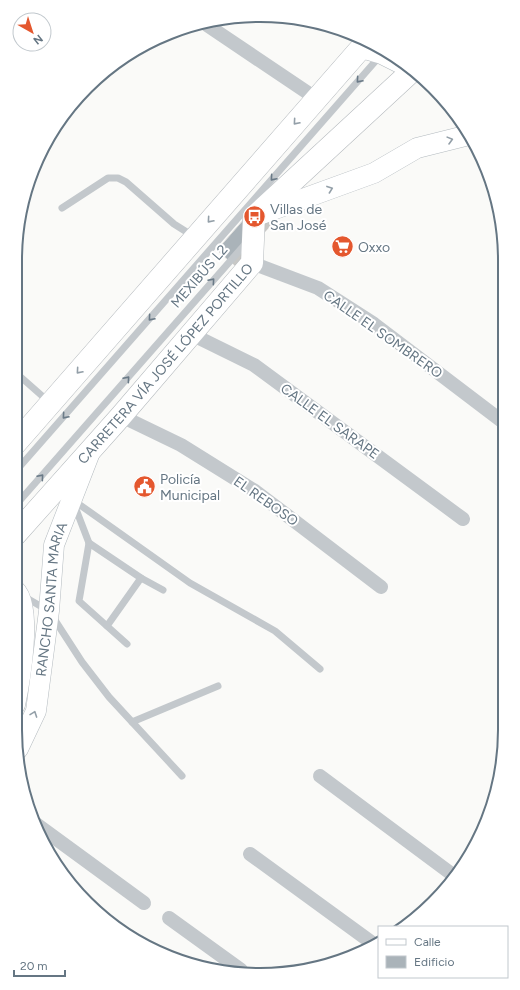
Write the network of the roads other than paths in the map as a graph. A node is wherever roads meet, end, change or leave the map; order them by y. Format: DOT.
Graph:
graph roads {
  1 [pos="211,28"];
  2 [pos="371,50"];
  3 [pos="372,50"];
  4 [pos="403,69"];
  5 [pos="382,88"];
  6 [pos="317,99"];
  7 [pos="463,136"];
  8 [pos="62,208"];
  9 [pos="261,221"];
  10 [pos="194,238"];
  11 [pos="252,263"];
  12 [pos="191,334"];
  13 [pos="22,378"];
  14 [pos="51,404"];
  15 [pos="121,416"];
  16 [pos="498,417"];
  17 [pos="22,436"];
  18 [pos="91,450"];
  19 [pos="22,464"];
  20 [pos="22,498"];
  21 [pos="71,498"];
  22 [pos="463,519"];
  23 [pos="22,527"];
  24 [pos="89,543"];
  25 [pos="141,578"];
  26 [pos="381,587"];
  27 [pos="162,590"];
  28 [pos="22,595"];
  29 [pos="22,606"];
  30 [pos="49,610"];
  31 [pos="107,626"];
  32 [pos="127,644"];
  33 [pos="22,664"];
  34 [pos="320,669"];
  35 [pos="218,686"];
  36 [pos="132,722"];
  37 [pos="23,739"];
  38 [pos="182,776"];
  39 [pos="320,776"];
  40 [pos="45,830"];
  41 [pos="250,854"];
  42 [pos="451,873"];
  43 [pos="144,903"];
  44 [pos="169,918"];
  45 [pos="369,941"];
  46 [pos="236,966"];
  1 -- 6 [label="street"];
  2 -- 6 [label="main road"];
  3 -- 19 [label="lane, MEXIBÚS L2, one-way"];
  4 -- 9 [label="main road"];
  5 -- 9 [label="lane, MEXIBÚS L2"];
  6 -- 10 [label="main road, one-way"];
  9 -- 7 [label="street, one-way"];
  8 -- 10 [label="lane"];
  9 -- 11 [label="main road, CARRETERA VÍA JOSÉ LÓPEZ PORTILLO"];
  20 -- 9 [label="lane, MEXIBÚS L2, one-way"];
  10 -- 14 [label="main road, one-way"];
  11 -- 12 [label="main road, CARRETERA VÍA JOSÉ LÓPEZ PORTILLO"];
  11 -- 16 [label="street, CALLE EL SOMBRERO"];
  12 -- 15 [label="main road, CARRETERA VÍA JOSÉ LÓPEZ PORTILLO"];
  12 -- 22 [label="street, CALLE EL SARAPE"];
  13 -- 14 [label="lane"];
  14 -- 17 [label="main road"];
  15 -- 18 [label="main road, CARRETERA VÍA JOSÉ LÓPEZ PORTILLO"];
  15 -- 26 [label="street, EL REBOSO"];
  18 -- 21 [label="street, RANCHO SANTA MARIA"];
  18 -- 23 [label="main road, CARRETERA VÍA JOSÉ LÓPEZ PORTILLO"];
  21 -- 24 [label="lane"];
  21 -- 30 [label="street, RANCHO SANTA MARIA"];
  21 -- 34 [label="lane"];
  24 -- 25 [label="lane"];
  24 -- 31 [label="lane"];
  25 -- 27 [label="lane"];
  25 -- 31 [label="lane"];
  28 -- 30 [label="lane"];
  29 -- 33 [label="street, RANCHO SANTA MARIA"];
  30 -- 36 [label="lane"];
  37 -- 30 [label="street, RANCHO SANTA MARIA, one-way"];
  31 -- 32 [label="lane"];
  35 -- 36 [label="lane"];
  36 -- 38 [label="lane"];
  39 -- 42 [label="street"];
  40 -- 43 [label="street"];
  41 -- 45 [label="street"];
  44 -- 46 [label="street"];
}
